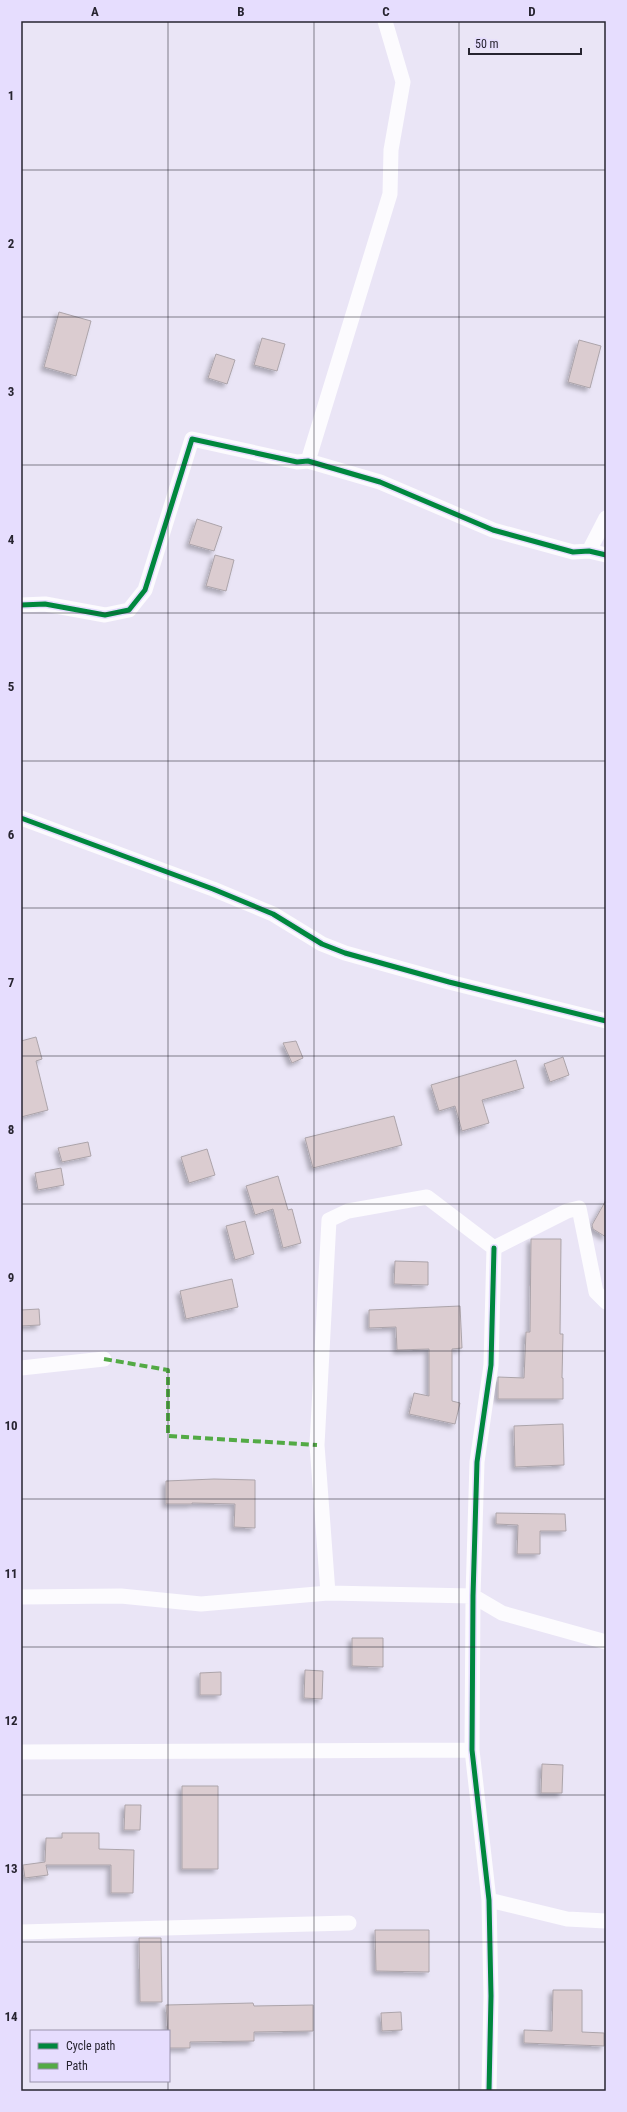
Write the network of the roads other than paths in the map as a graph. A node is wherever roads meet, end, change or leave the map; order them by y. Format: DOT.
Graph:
graph roads {
  1 [pos="385,21"];
  2 [pos="308,461"];
  3 [pos="606,518"];
  4 [pos="589,551"];
  5 [pos="606,555"];
  6 [pos="21,604"];
  7 [pos="21,818"];
  8 [pos="606,1021"];
  9 [pos="494,1248"];
  10 [pos="606,1302"];
  11 [pos="104,1359"];
  12 [pos="21,1368"];
  13 [pos="328,1593"];
  14 [pos="473,1596"];
  15 [pos="21,1597"];
  16 [pos="606,1642"];
  17 [pos="472,1750"];
  18 [pos="21,1752"];
  19 [pos="489,1900"];
  20 [pos="606,1921"];
  21 [pos="349,1923"];
  22 [pos="21,1932"];
  23 [pos="489,2091"];
  1 -- 2 [label="street"];
  2 -- 4 [label="street"];
  2 -- 6 [label="street"];
  3 -- 4 [label="street"];
  4 -- 5 [label="street"];
  7 -- 8 [label="street"];
  9 -- 10 [label="street"];
  9 -- 13 [label="street"];
  9 -- 14 [label="street"];
  11 -- 12 [label="street"];
  13 -- 14 [label="street"];
  13 -- 15 [label="street"];
  14 -- 16 [label="street"];
  14 -- 17 [label="street"];
  17 -- 18 [label="street"];
  17 -- 19 [label="street"];
  19 -- 20 [label="street"];
  19 -- 23 [label="street"];
  21 -- 22 [label="street"];
}
